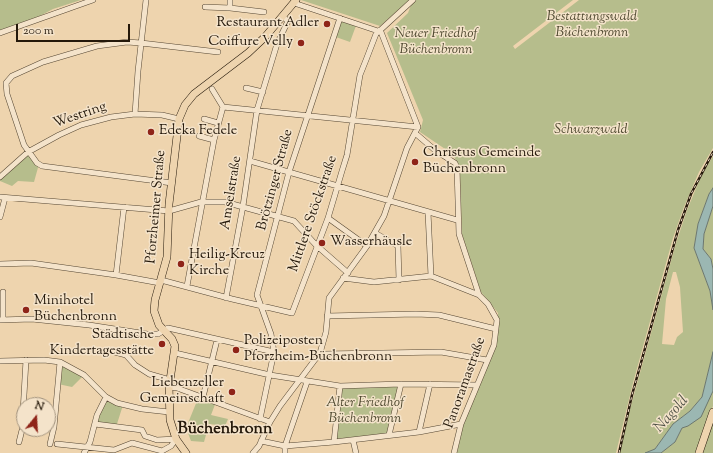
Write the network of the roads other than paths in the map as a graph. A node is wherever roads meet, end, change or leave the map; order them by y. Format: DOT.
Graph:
graph roads {
  1 [pos="94,0"];
  2 [pos="146,0"];
  3 [pos="230,0"];
  4 [pos="413,0"];
  5 [pos="295,1"];
  6 [pos="205,7"];
  7 [pos="230,8"];
  8 [pos="264,12"];
  9 [pos="283,17"];
  10 [pos="340,18"];
  11 [pos="379,30"];
  12 [pos="0,33"];
  13 [pos="141,43"];
  14 [pos="218,52"];
  15 [pos="246,88"];
  16 [pos="212,89"];
  17 [pos="263,92"];
  18 [pos="223,107"];
  19 [pos="257,110"];
  20 [pos="135,114"];
  21 [pos="307,115"];
  22 [pos="179,119"];
  23 [pos="204,119"];
  24 [pos="352,120"];
  25 [pos="218,123"];
  26 [pos="418,127"];
  27 [pos="415,133"];
  28 [pos="199,136"];
  29 [pos="214,140"];
  30 [pos="28,152"];
  31 [pos="250,161"];
  32 [pos="289,172"];
  33 [pos="0,177"];
  34 [pos="172,183"];
  35 [pos="338,186"];
  36 [pos="3,198"];
  37 [pos="389,201"];
  38 [pos="202,202"];
  39 [pos="243,206"];
  40 [pos="124,207"];
  41 [pos="169,211"];
  42 [pos="428,212"];
  43 [pos="279,216"];
  44 [pos="0,217"];
  45 [pos="328,218"];
  46 [pos="457,220"];
  47 [pos="375,234"];
  48 [pos="316,245"];
  49 [pos="367,246"];
  50 [pos="0,264"];
  51 [pos="348,273"];
  52 [pos="116,275"];
  53 [pos="431,276"];
  54 [pos="343,278"];
  55 [pos="399,280"];
  56 [pos="161,281"];
  57 [pos="187,286"];
  58 [pos="3,292"];
  59 [pos="479,295"];
  60 [pos="226,298"];
  61 [pos="261,307"];
  62 [pos="327,316"];
  63 [pos="1,320"];
  64 [pos="496,329"];
  65 [pos="163,331"];
  66 [pos="217,340"];
  67 [pos="107,350"];
  68 [pos="274,352"];
  69 [pos="175,353"];
  70 [pos="320,353"];
  71 [pos="26,360"];
  72 [pos="487,360"];
  73 [pos="0,361"];
  74 [pos="212,361"];
  75 [pos="60,362"];
  76 [pos="270,375"];
  77 [pos="299,381"];
  78 [pos="307,382"];
  79 [pos="170,383"];
  80 [pos="401,384"];
  81 [pos="430,384"];
  82 [pos="477,385"];
  83 [pos="340,386"];
  84 [pos="106,397"];
  85 [pos="203,397"];
  86 [pos="169,412"];
  87 [pos="713,412"];
  88 [pos="260,419"];
  89 [pos="270,422"];
  90 [pos="95,424"];
  91 [pos="461,424"];
  92 [pos="419,432"];
  93 [pos="389,435"];
  94 [pos="176,439"];
  95 [pos="353,440"];
  96 [pos="261,441"];
  97 [pos="19,442"];
  98 [pos="334,442"];
  99 [pos="50,444"];
  100 [pos="57,444"];
  101 [pos="285,446"];
  102 [pos="88,447"];
  103 [pos="84,453"];
  104 [pos="186,453"];
  105 [pos="253,453"];
  106 [pos="285,453"];
  107 [pos="356,453"];
  108 [pos="454,453"];
  109 [pos="699,453"];
  1 -- 12 [label="street"];
  2 -- 13 [label="street"];
  3 -- 7 [label="street"];
  4 -- 11 [label="street"];
  5 -- 9 [label="main road, Pforzheimer Straße"];
  5 -- 10 [label="street"];
  6 -- 7 [label="street"];
  7 -- 8 [label="street"];
  9 -- 17 [label="street, Amselstraße"];
  9 -- 22 [label="main road, Pforzheimer Straße"];
  10 -- 11 [label="street"];
  10 -- 21 [label="street, Brötzinger Straße"];
  11 -- 24 [label="street, Mittlere Stöckstraße"];
  11 -- 26 [label="street"];
  13 -- 14 [label="street"];
  13 -- 20 [label="street"];
  13 -- 30 [label="street"];
  15 -- 17 [label="street"];
  16 -- 18 [label="street"];
  17 -- 19 [label="street, Amselstraße"];
  18 -- 19 [label="street"];
  18 -- 25 [label="street"];
  19 -- 21 [label="street"];
  19 -- 31 [label="street, Amselstraße"];
  20 -- 22 [label="street, Westring"];
  20 -- 30 [label="street, Westring"];
  21 -- 24 [label="street"];
  21 -- 32 [label="street, Brötzinger Straße"];
  22 -- 34 [label="main road, Pforzheimer Straße"];
  23 -- 25 [label="street"];
  24 -- 26 [label="street"];
  24 -- 35 [label="street, Mittlere Stöckstraße"];
  25 -- 29 [label="street"];
  26 -- 27 [label="street"];
  27 -- 37 [label="street"];
  27 -- 46 [label="street, Panoramastraße"];
  28 -- 29 [label="street"];
  29 -- 38 [label="street"];
  30 -- 33 [label="street, Westring"];
  30 -- 34 [label="street"];
  31 -- 32 [label="street"];
  31 -- 39 [label="street, Amselstraße"];
  32 -- 35 [label="street"];
  32 -- 43 [label="street, Brötzinger Straße"];
  34 -- 41 [label="main road, Pforzheimer Straße"];
  35 -- 37 [label="street"];
  35 -- 45 [label="street, Mittlere Stöckstraße"];
  36 -- 40 [label="street"];
  36 -- 44 [label="street"];
  37 -- 42 [label="street"];
  37 -- 47 [label="street"];
  38 -- 39 [label="street"];
  38 -- 41 [label="street"];
  38 -- 57 [label="street"];
  39 -- 43 [label="street"];
  39 -- 60 [label="street, Amselstraße"];
  40 -- 41 [label="street"];
  40 -- 52 [label="street"];
  41 -- 56 [label="main road, Pforzheimer Straße"];
  42 -- 46 [label="street"];
  42 -- 53 [label="street"];
  43 -- 48 [label="street"];
  43 -- 61 [label="street, Brötzinger Straße"];
  45 -- 48 [label="street, Mittlere Stöckstraße"];
  45 -- 49 [label="street"];
  46 -- 59 [label="street, Panoramastraße"];
  47 -- 49 [label="street"];
  47 -- 55 [label="street"];
  48 -- 51 [label="street"];
  48 -- 61 [label="street, Mittlere Stöckstraße"];
  49 -- 51 [label="street"];
  50 -- 52 [label="street"];
  51 -- 54 [label="street"];
  52 -- 56 [label="street"];
  53 -- 55 [label="street"];
  53 -- 59 [label="street"];
  54 -- 55 [label="street"];
  54 -- 62 [label="street"];
  56 -- 57 [label="street"];
  56 -- 65 [label="main road, Pforzheimer Straße"];
  57 -- 60 [label="street"];
  58 -- 63 [label="street"];
  59 -- 64 [label="street, Panoramastraße"];
  60 -- 61 [label="street"];
  61 -- 68 [label="street, Brötzinger Straße"];
  62 -- 64 [label="street"];
  62 -- 70 [label="street"];
  63 -- 65 [label="street"];
  64 -- 72 [label="street, Panoramastraße"];
  65 -- 66 [label="street"];
  65 -- 69 [label="main road, Pforzheimer Straße"];
  66 -- 68 [label="street"];
  66 -- 74 [label="street"];
  67 -- 79 [label="street"];
  68 -- 76 [label="street, Brötzinger Straße"];
  69 -- 74 [label="street"];
  69 -- 79 [label="main road"];
  70 -- 72 [label="street"];
  70 -- 77 [label="street"];
  71 -- 73 [label="street"];
  71 -- 75 [label="street"];
  71 -- 97 [label="street"];
  72 -- 82 [label="street, Panoramastraße"];
  74 -- 76 [label="street"];
  74 -- 85 [label="street"];
  75 -- 84 [label="street"];
  75 -- 99 [label="street"];
  76 -- 77 [label="street"];
  76 -- 88 [label="street, Brötzinger Straße"];
  77 -- 78 [label="street"];
  77 -- 89 [label="street"];
  78 -- 83 [label="street"];
  78 -- 101 [label="street"];
  79 -- 85 [label="street"];
  79 -- 86 [label="main road"];
  80 -- 81 [label="street"];
  80 -- 83 [label="street"];
  80 -- 93 [label="street"];
  81 -- 82 [label="street"];
  81 -- 92 [label="street"];
  82 -- 91 [label="street, Panoramastraße"];
  83 -- 98 [label="street"];
  84 -- 86 [label="street"];
  84 -- 90 [label="street"];
  85 -- 88 [label="street"];
  86 -- 94 [label="main road"];
  87 -- 109 [label="main road"];
  88 -- 89 [label="street"];
  89 -- 96 [label="street"];
  90 -- 94 [label="street"];
  90 -- 102 [label="street"];
  91 -- 92 [label="street"];
  91 -- 108 [label="street, Panoramastraße"];
  92 -- 93 [label="street"];
  93 -- 95 [label="street"];
  94 -- 102 [label="street"];
  94 -- 104 [label="main road"];
  95 -- 98 [label="street"];
  95 -- 107 [label="street"];
  96 -- 101 [label="street"];
  96 -- 105 [label="street"];
  98 -- 101 [label="street"];
  100 -- 102 [label="street"];
  101 -- 106 [label="street"];
  102 -- 103 [label="street"];
}
